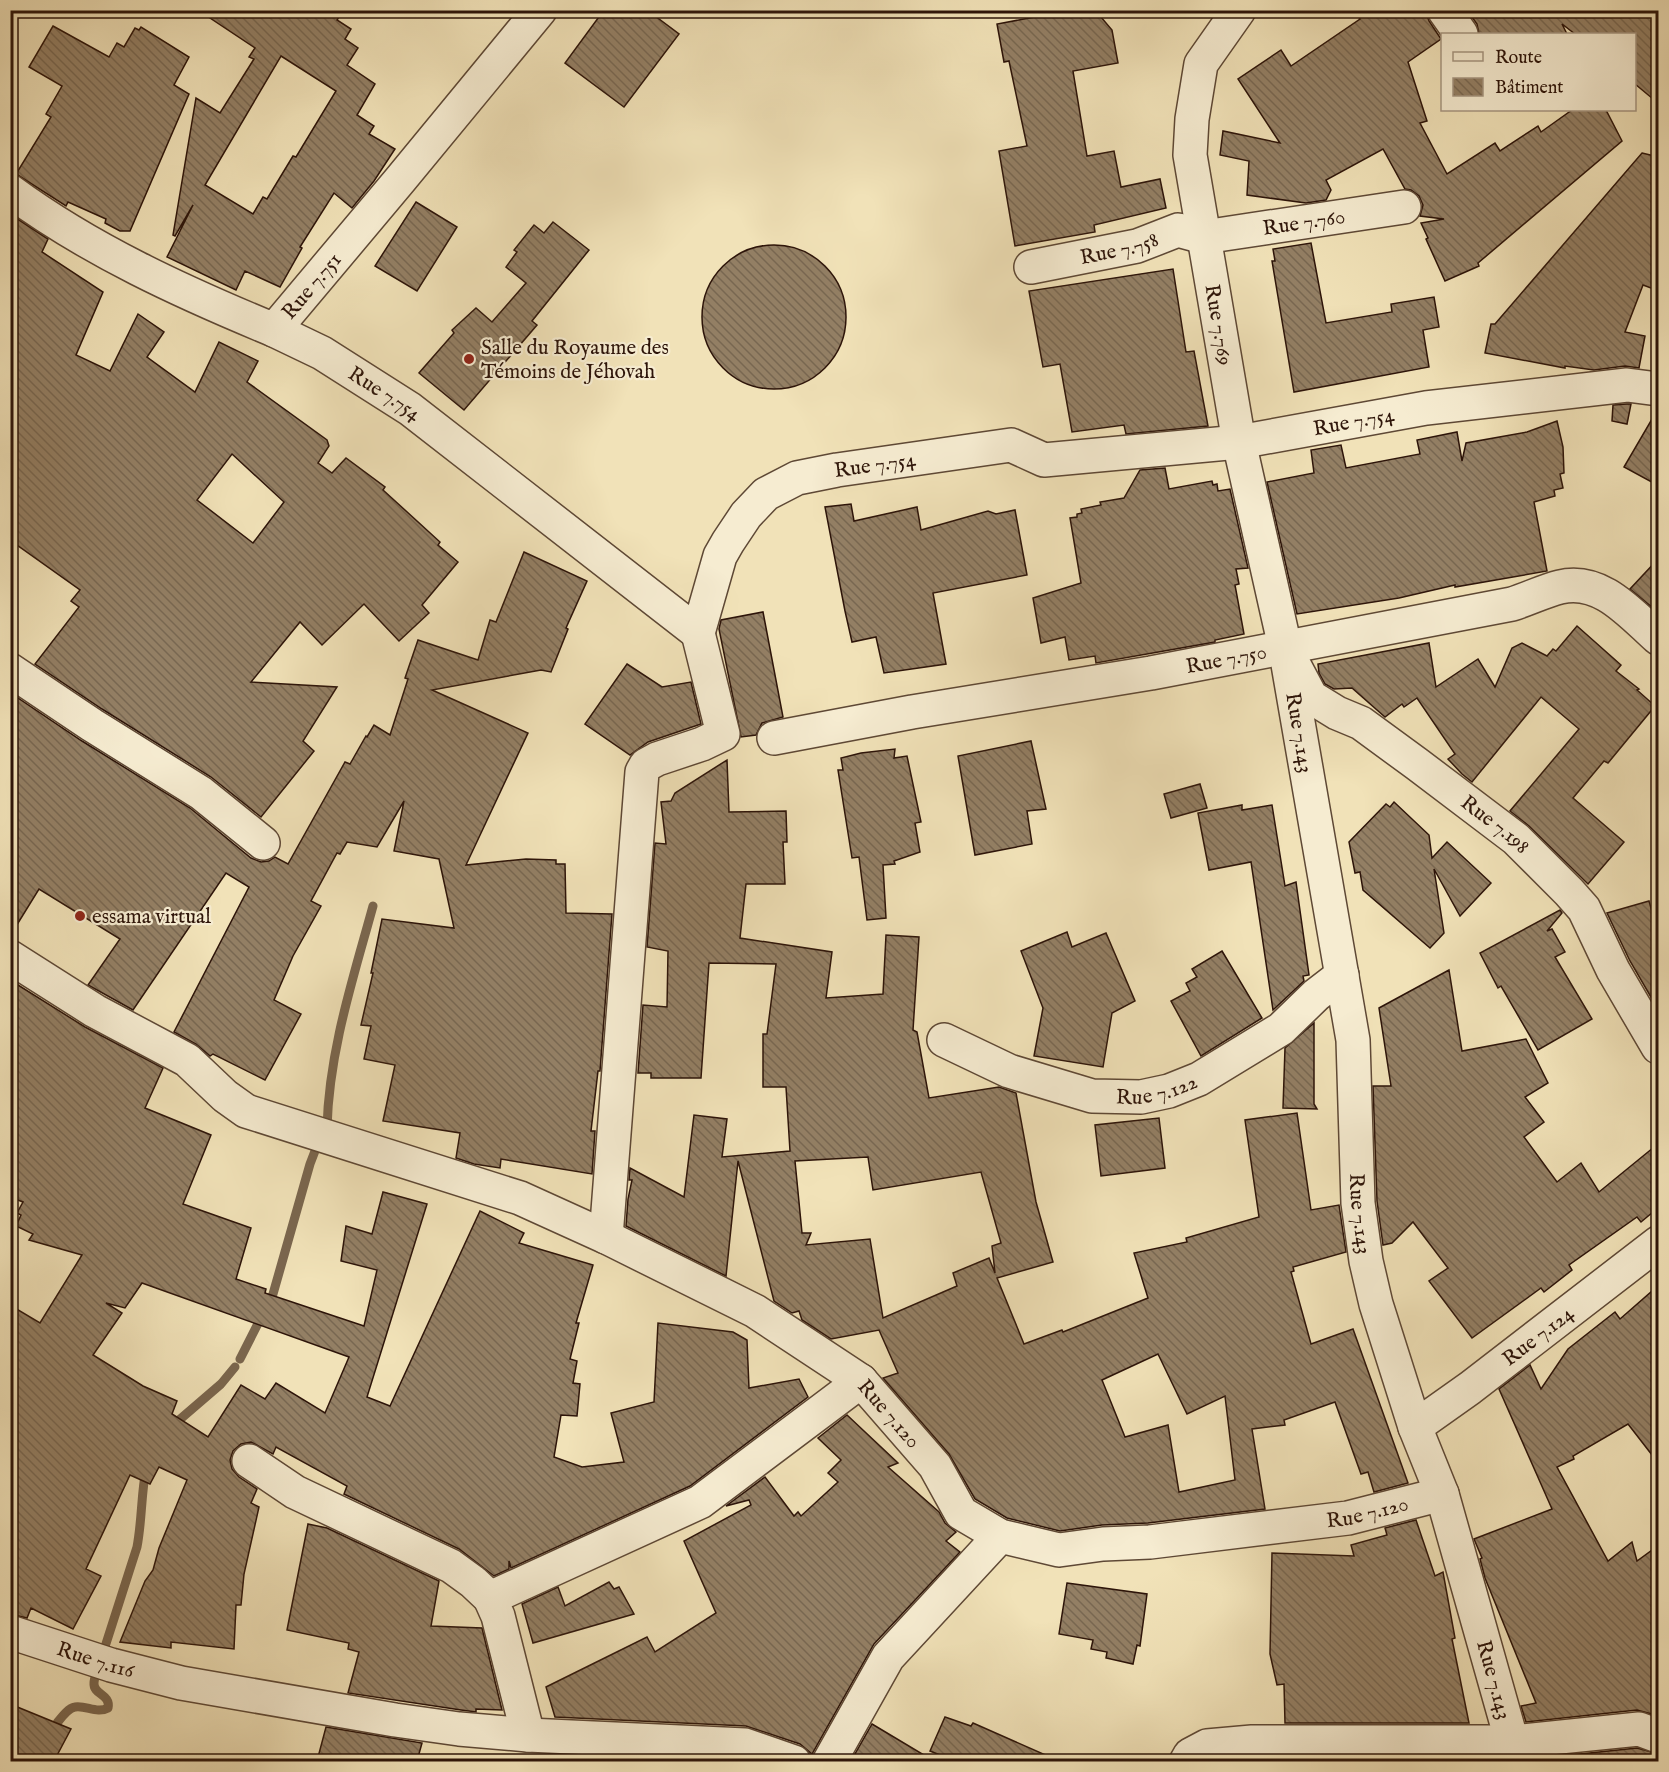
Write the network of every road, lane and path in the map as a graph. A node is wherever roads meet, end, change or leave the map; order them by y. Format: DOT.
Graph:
graph roads {
  1 [pos="540,10"];
  2 [pos="1239,10"];
  3 [pos="1444,10"];
  4 [pos="1460,33"];
  5 [pos="10,191"];
  6 [pos="1404,207"];
  7 [pos="1204,237"];
  8 [pos="1031,267"];
  9 [pos="274,330"];
  10 [pos="1659,389"];
  11 [pos="1239,442"];
  12 [pos="698,633"];
  13 [pos="1659,638"];
  14 [pos="1285,647"];
  15 [pos="10,670"];
  16 [pos="774,738"];
  17 [pos="263,843"];
  18 [pos="10,957"];
  19 [pos="1342,975"];
  20 [pos="944,1040"];
  21 [pos="1659,1047"];
  22 [pos="606,1237"];
  23 [pos="1659,1243"];
  24 [pos="861,1382"];
  25 [pos="1415,1427"];
  26 [pos="249,1461"];
  27 [pos="1442,1494"];
  28 [pos="999,1536"];
  29 [pos="490,1598"];
  30 [pos="10,1632"];
  31 [pos="528,1735"];
  32 [pos="1659,1737"];
  33 [pos="1516,1752"];
  34 [pos="794,1761"];
  35 [pos="830,1761"];
  36 [pos="1185,1761"];
  1 -- 9 [label="street, Rue 7.751"];
  2 -- 7 [label="street, Rue 7.769"];
  3 -- 4 [label="street"];
  5 -- 9 [label="street, Rue 7.751"];
  6 -- 7 [label="street, Rue 7.760"];
  7 -- 8 [label="street, Rue 7.758"];
  7 -- 11 [label="street, Rue 7.769"];
  9 -- 12 [label="street, Rue 7.754"];
  10 -- 11 [label="street, Rue 7.754"];
  11 -- 12 [label="street, Rue 7.754"];
  11 -- 14 [label="street, Rue 7.769"];
  12 -- 22 [label="street"];
  13 -- 14 [label="street, Rue 7.750"];
  14 -- 16 [label="street, Rue 7.750"];
  14 -- 19 [label="street, Rue 7.143"];
  14 -- 21 [label="street, Rue 7.198"];
  15 -- 17 [label="street"];
  18 -- 22 [label="street"];
  19 -- 20 [label="street, Rue 7.122"];
  19 -- 25 [label="street, Rue 7.143"];
  22 -- 24 [label="street"];
  23 -- 25 [label="street, Rue 7.124"];
  24 -- 28 [label="street, Rue 7.120"];
  24 -- 29 [label="street, Rue 7.120"];
  25 -- 27 [label="street, Rue 7.143"];
  26 -- 29 [label="street"];
  27 -- 28 [label="street, Rue 7.120"];
  27 -- 33 [label="street, Rue 7.143"];
  28 -- 35 [label="street"];
  29 -- 31 [label="street"];
  30 -- 31 [label="street, Rue 7.116"];
  31 -- 34 [label="street, Rue 7.116"];
  32 -- 33 [label="street"];
  33 -- 36 [label="street"];
}
